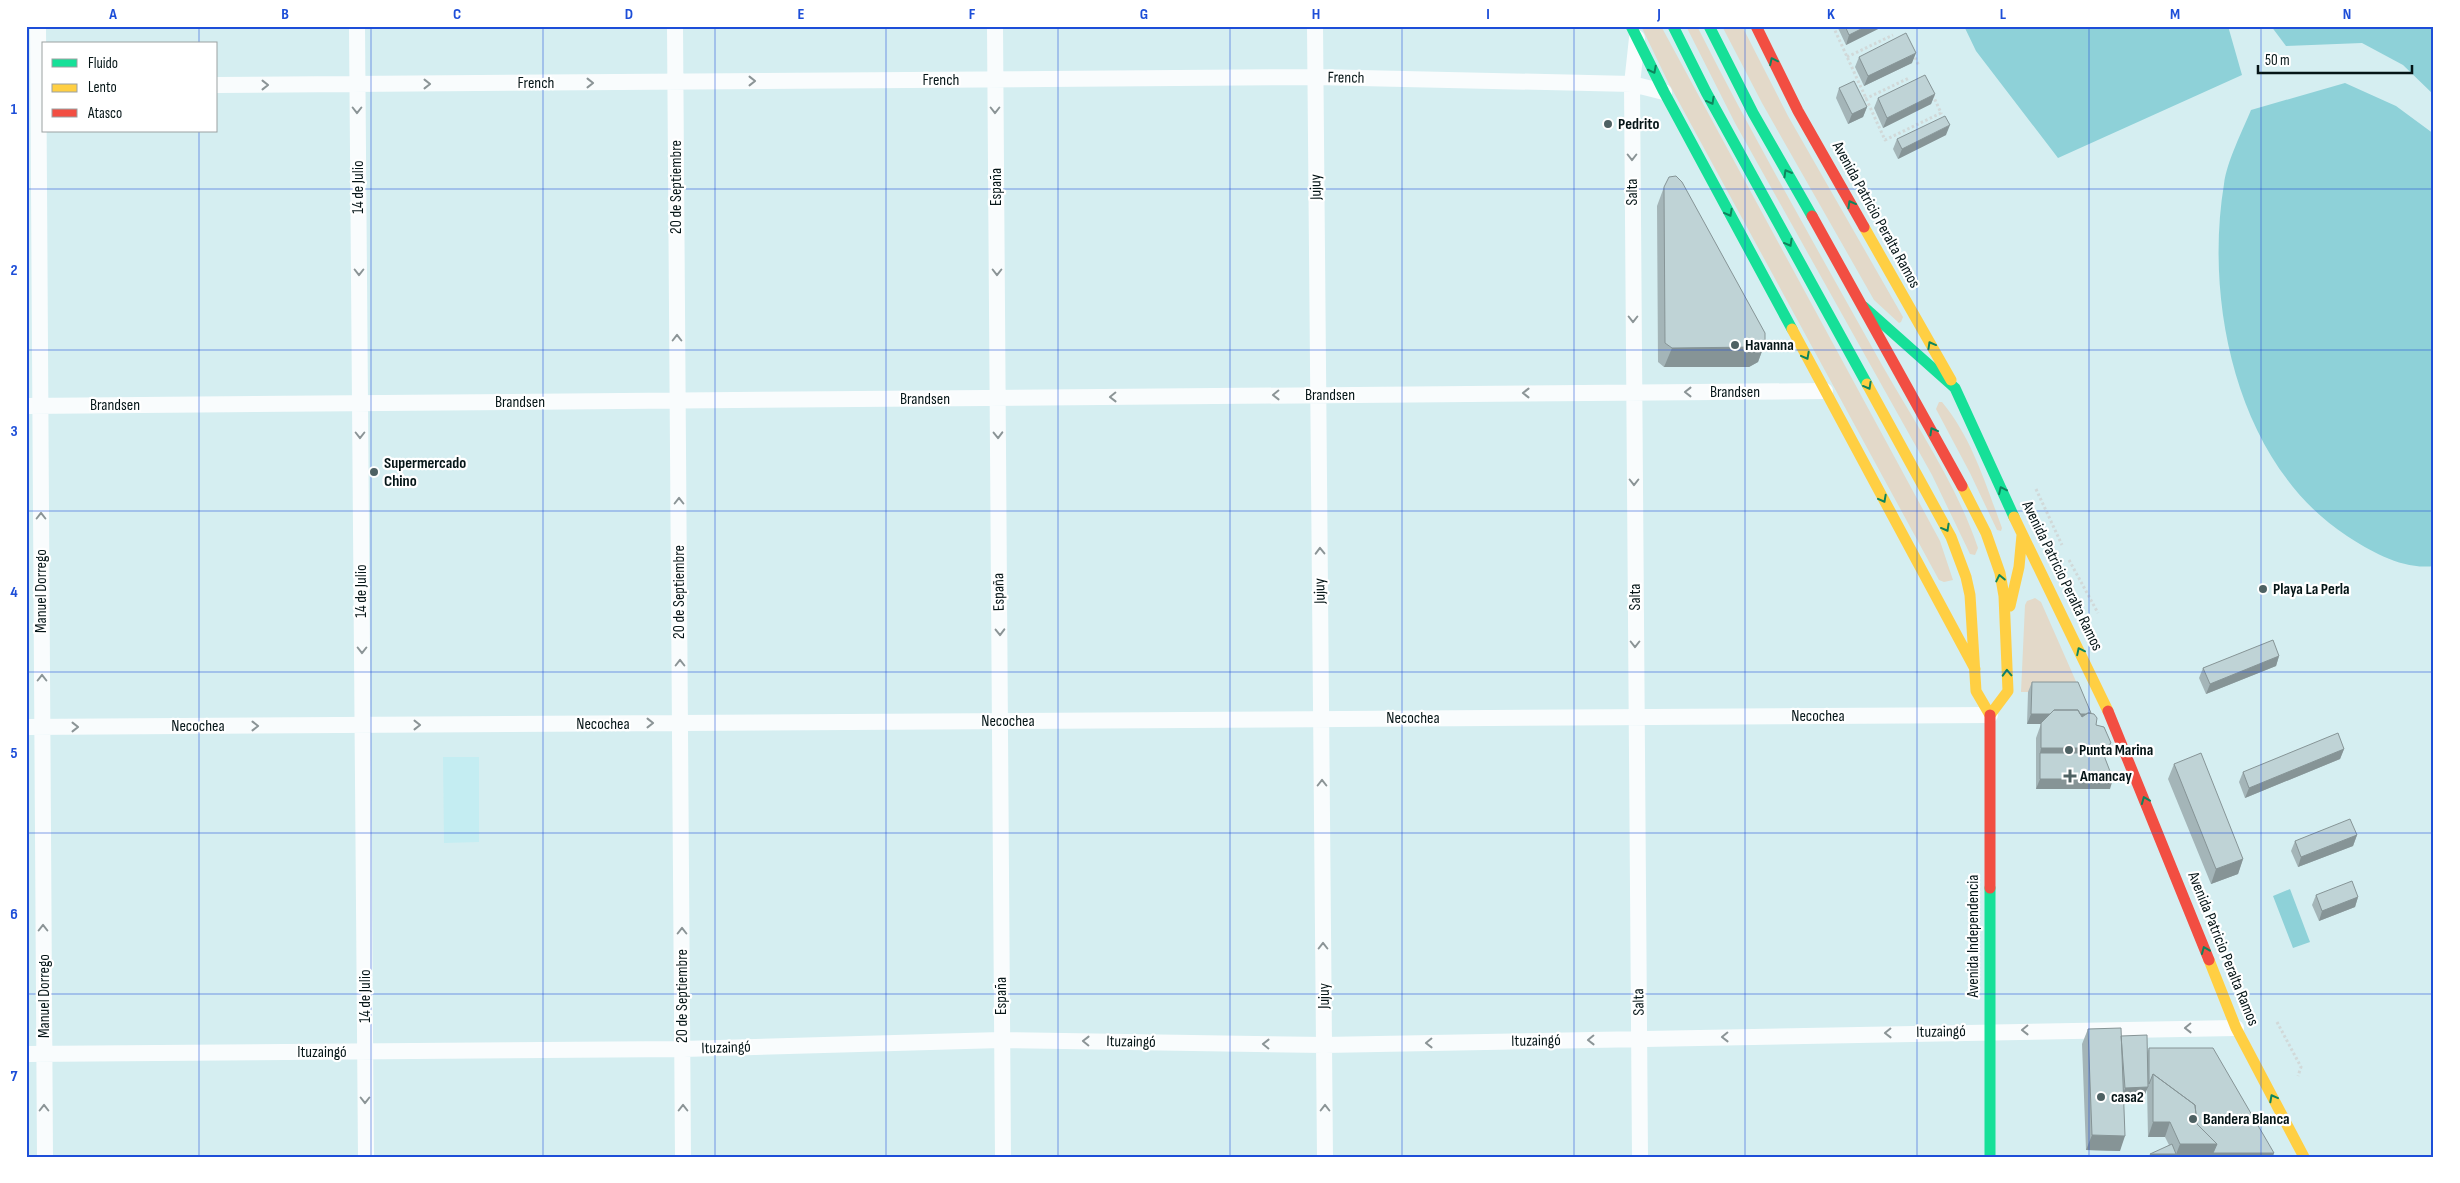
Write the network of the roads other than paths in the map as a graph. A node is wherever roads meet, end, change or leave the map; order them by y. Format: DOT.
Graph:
graph roads {
  1 [pos="38,26"];
  2 [pos="357,26"];
  3 [pos="675,26"];
  4 [pos="995,26"];
  5 [pos="1315,26"];
  6 [pos="1674,26"];
  7 [pos="1709,26"];
  8 [pos="1756,26"];
  9 [pos="1634,32"];
  10 [pos="1315,77"];
  11 [pos="995,79"];
  12 [pos="676,82"];
  13 [pos="357,84"];
  14 [pos="1632,84"];
  15 [pos="218,85"];
  16 [pos="36,87"];
  17 [pos="1664,92"];
  18 [pos="1864,307"];
  19 [pos="1955,388"];
  20 [pos="1824,391"];
  21 [pos="1633,392"];
  22 [pos="1318,395"];
  23 [pos="998,398"];
  24 [pos="678,401"];
  25 [pos="360,403"];
  26 [pos="33,406"];
  27 [pos="2022,535"];
  28 [pos="2006,626"];
  29 [pos="1976,670"];
  30 [pos="1990,714"];
  31 [pos="1636,717"];
  32 [pos="1321,719"];
  33 [pos="1000,721"];
  34 [pos="680,723"];
  35 [pos="362,725"];
  36 [pos="34,727"];
  37 [pos="2236,1028"];
  38 [pos="1989,1031"];
  39 [pos="1640,1039"];
  40 [pos="1001,1040"];
  41 [pos="1324,1045"];
  42 [pos="682,1049"];
  43 [pos="365,1052"];
  44 [pos="26,1054"];
  45 [pos="44,1054"];
  46 [pos="44,1157"];
  47 [pos="366,1157"];
  48 [pos="683,1157"];
  49 [pos="1003,1157"];
  50 [pos="1325,1157"];
  51 [pos="1640,1157"];
  52 [pos="1990,1157"];
  53 [pos="2304,1157"];
  1 -- 16 [label="street, Manuel Dorrego"];
  2 -- 13 [label="street, 14 de Julio"];
  3 -- 12 [label="street, 20 de Septiembre"];
  4 -- 11 [label="street, España"];
  5 -- 10 [label="street, Jujuy"];
  6 -- 29 [label="main road, one-way"];
  18 -- 7 [label="main road, one-way"];
  19 -- 8 [label="main road, Avenida Patricio Peralta Ramos, one-way"];
  9 -- 14 [label="street, Salta"];
  9 -- 17 [label="main road, one-way"];
  10 -- 11 [label="street, French"];
  10 -- 14 [label="street, French"];
  10 -- 22 [label="street, Jujuy"];
  12 -- 11 [label="street, French, one-way"];
  11 -- 23 [label="street, España, one-way"];
  13 -- 12 [label="street, French, one-way"];
  24 -- 12 [label="street, 20 de Septiembre, one-way"];
  15 -- 13 [label="street, French, one-way"];
  13 -- 25 [label="street, 14 de Julio, one-way"];
  14 -- 17 [label="street, French"];
  14 -- 21 [label="street, Salta, one-way"];
  16 -- 26 [label="street, Manuel Dorrego"];
  17 -- 20 [label="main road, one-way"];
  18 -- 19 [label="main road"];
  28 -- 18 [label="main road, one-way"];
  27 -- 19 [label="main road, Avenida Patricio Peralta Ramos, one-way"];
  20 -- 21 [label="street, Brandsen, one-way"];
  20 -- 29 [label="main road, one-way"];
  21 -- 22 [label="street, Brandsen, one-way"];
  21 -- 31 [label="street, Salta, one-way"];
  22 -- 23 [label="street, Brandsen, one-way"];
  32 -- 22 [label="street, Jujuy, one-way"];
  23 -- 24 [label="street, Brandsen"];
  23 -- 33 [label="street, España, one-way"];
  24 -- 25 [label="street, Brandsen"];
  34 -- 24 [label="street, 20 de Septiembre, one-way"];
  25 -- 26 [label="street, Brandsen"];
  25 -- 35 [label="street, 14 de Julio, one-way"];
  36 -- 26 [label="street, Manuel Dorrego, one-way"];
  27 -- 28 [label="main road"];
  37 -- 27 [label="main road, Avenida Patricio Peralta Ramos, one-way"];
  30 -- 28 [label="main road, one-way"];
  29 -- 30 [label="main road"];
  30 -- 31 [label="street, Necochea"];
  30 -- 38 [label="main road, Avenida Independencia"];
  31 -- 32 [label="street, Necochea"];
  31 -- 39 [label="street, Salta"];
  32 -- 33 [label="street, Necochea"];
  41 -- 32 [label="street, Jujuy, one-way"];
  33 -- 34 [label="street, Necochea"];
  33 -- 40 [label="street, España"];
  35 -- 34 [label="street, Necochea, one-way"];
  42 -- 34 [label="street, 20 de Septiembre, one-way"];
  36 -- 35 [label="street, Necochea, one-way"];
  35 -- 43 [label="street, 14 de Julio"];
  45 -- 36 [label="street, Manuel Dorrego, one-way"];
  37 -- 38 [label="street, Ituzaingó, one-way"];
  53 -- 37 [label="main road, Avenida Patricio Peralta Ramos, one-way"];
  38 -- 39 [label="street, Ituzaingó, one-way"];
  38 -- 52 [label="main road, Avenida Independencia"];
  39 -- 41 [label="street, Ituzaingó, one-way"];
  39 -- 51 [label="street, Salta"];
  41 -- 40 [label="street, Ituzaingó, one-way"];
  40 -- 42 [label="street, Ituzaingó"];
  40 -- 49 [label="street, España"];
  50 -- 41 [label="street, Jujuy, one-way"];
  42 -- 43 [label="street, Ituzaingó"];
  48 -- 42 [label="street, 20 de Septiembre, one-way"];
  43 -- 45 [label="street, Ituzaingó"];
  43 -- 47 [label="street, 14 de Julio, one-way"];
  44 -- 45 [label="street, Ituzaingó"];
  46 -- 45 [label="street, Manuel Dorrego, one-way"];
}
